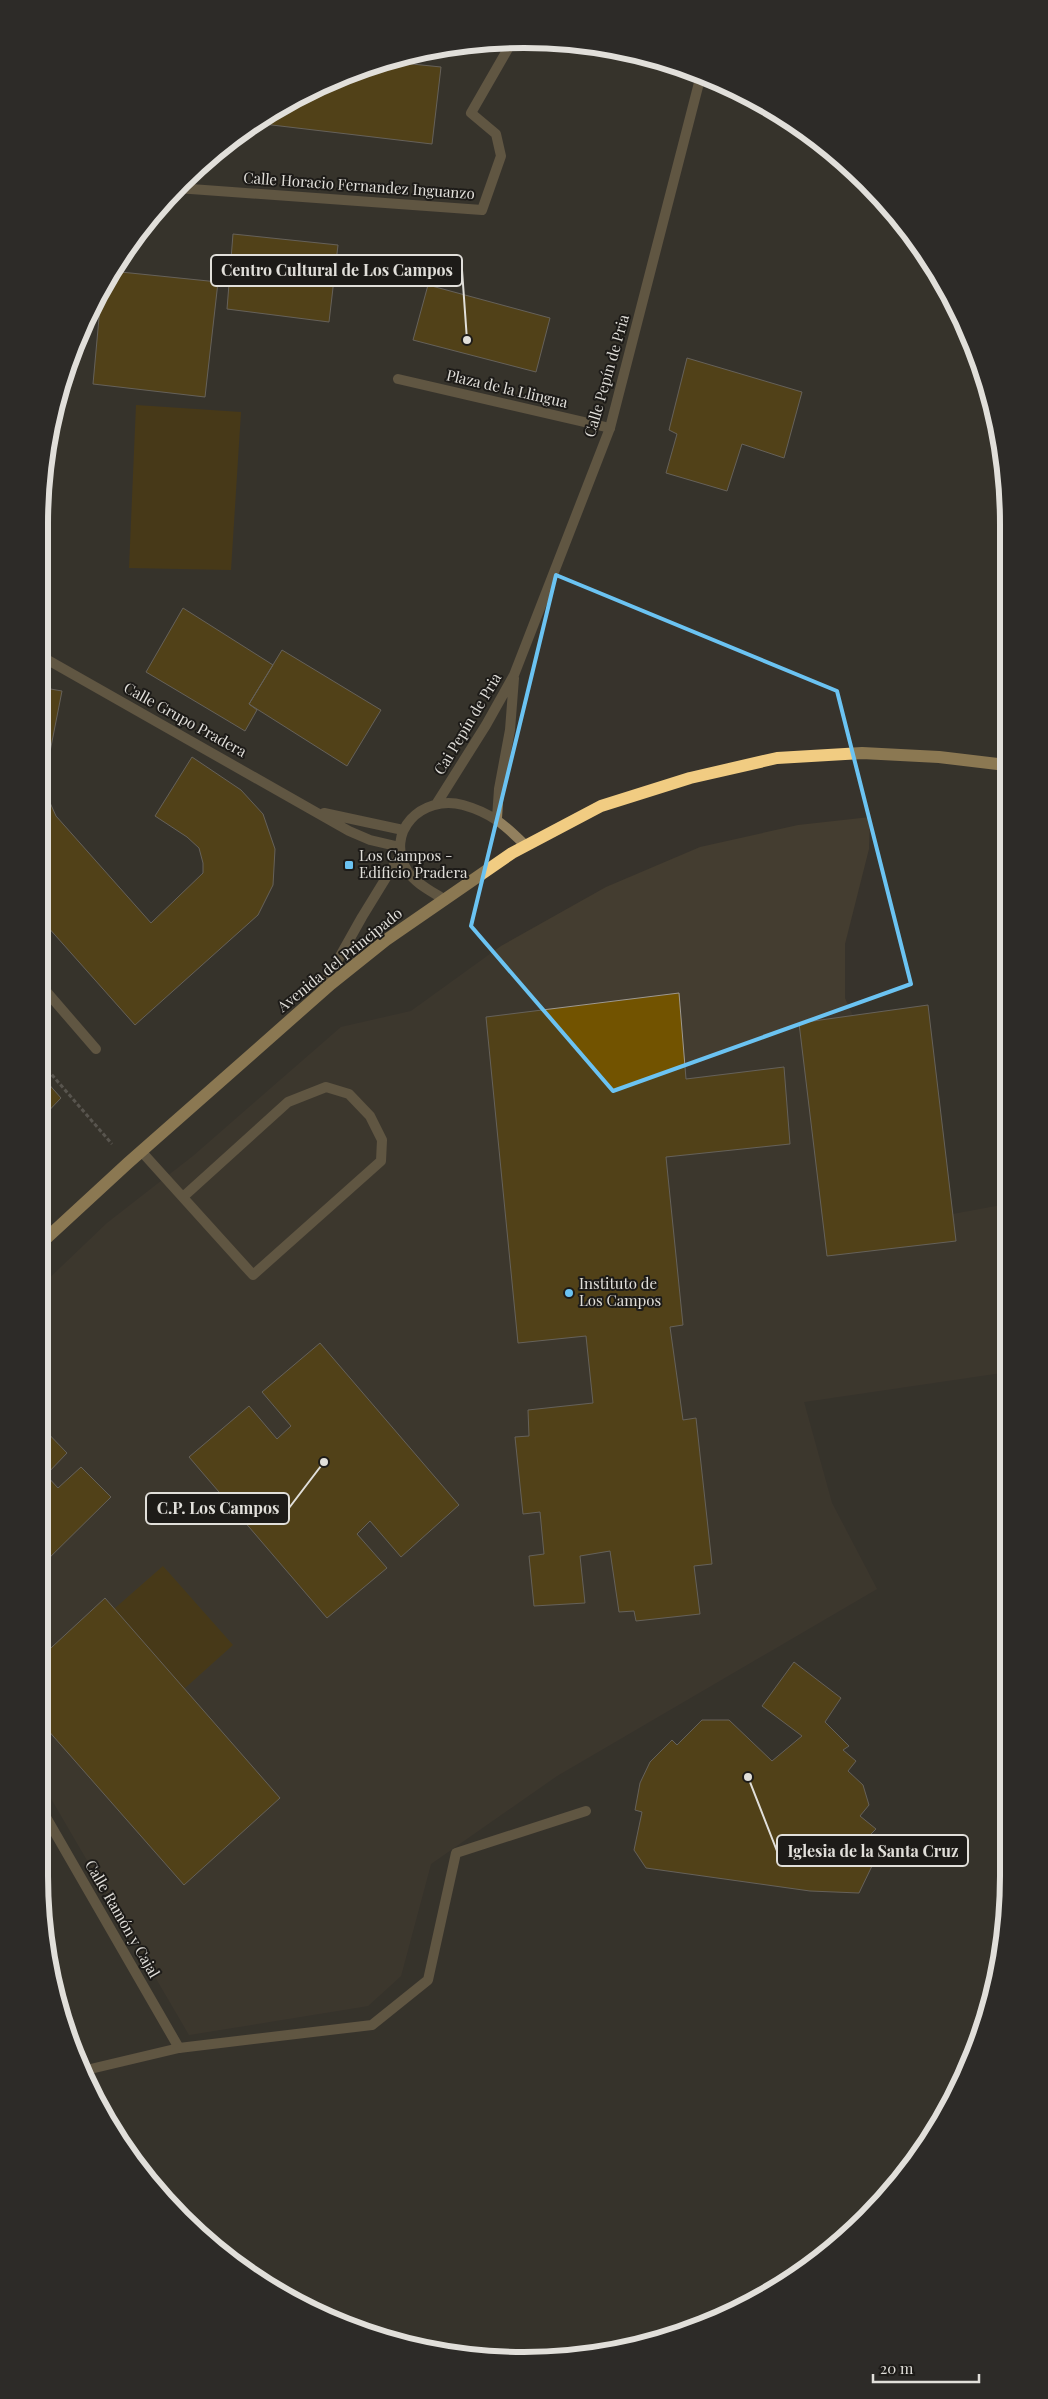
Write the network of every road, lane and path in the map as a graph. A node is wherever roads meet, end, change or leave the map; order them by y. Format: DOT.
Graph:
graph roads {
  1 [pos="508,49"];
  2 [pos="699,81"];
  3 [pos="185,189"];
  4 [pos="398,379"];
  5 [pos="610,428"];
  6 [pos="48,660"];
  7 [pos="514,675"];
  8 [pos="1000,764"];
  9 [pos="437,804"];
  10 [pos="316,811"];
  11 [pos="497,818"];
  12 [pos="403,830"];
  13 [pos="526,846"];
  14 [pos="400,851"];
  15 [pos="444,900"];
  16 [pos="48,993"];
  17 [pos="319,995"];
  18 [pos="96,1049"];
  19 [pos="48,1070"];
  20 [pos="142,1150"];
  21 [pos="128,1162"];
  22 [pos="183,1197"];
  23 [pos="48,1237"];
  24 [pos="586,1811"];
  25 [pos="48,1821"];
  26 [pos="179,2048"];
  27 [pos="89,2069"];
  1 -- 3 [label="street, Calle Horacio Fernandez Inguanzo"];
  2 -- 5 [label="street, Calle Pepín de Pria"];
  4 -- 5 [label="street, Plaza de la Llingua"];
  5 -- 7 [label="street, Calle Pepín de Pria"];
  6 -- 10 [label="street, Calle Grupo Pradera"];
  7 -- 9 [label="street, Cai Pepín de Pria"];
  7 -- 11 [label="street, Cai Pepín de Pria"];
  8 -- 13 [label="main road, Avenida del Principado"];
  9 -- 11 [label="street"];
  9 -- 12 [label="street"];
  10 -- 12 [label="street, Calle Grupo Pradera"];
  10 -- 14 [label="street, Calle Grupo Pradera"];
  11 -- 13 [label="street"];
  12 -- 14 [label="street"];
  13 -- 15 [label="main road, Avenida del Principado"];
  14 -- 15 [label="street"];
  14 -- 17 [label="street"];
  15 -- 17 [label="main road, Avenida del Principado"];
  16 -- 18 [label="street"];
  17 -- 20 [label="main road, Avenida del Principado"];
  19 -- 21 [label="path"];
  20 -- 21 [label="main road, Avenida del Principado"];
  20 -- 22 [label="street"];
  21 -- 23 [label="main road, Avenida del Principado"];
  22 -- 22 [label="street"];
  24 -- 26 [label="street"];
  25 -- 26 [label="street, Calle Ramón y Cajal"];
  26 -- 27 [label="street"];
}
